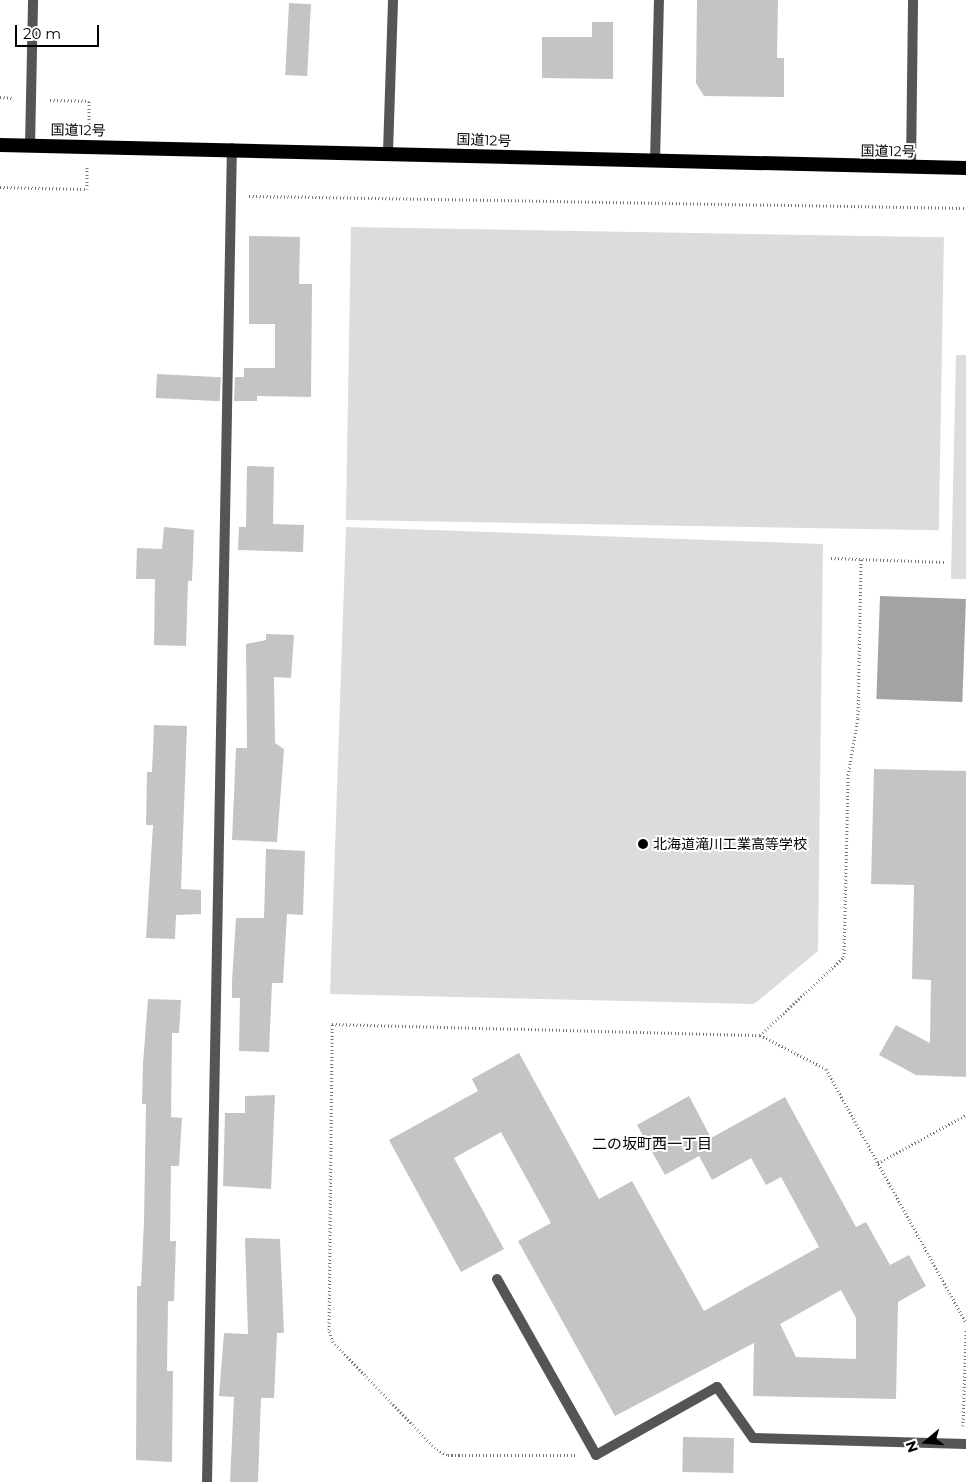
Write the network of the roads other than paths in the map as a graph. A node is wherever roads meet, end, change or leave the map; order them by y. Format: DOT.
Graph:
graph roads {
  1 [pos="33,0"];
  2 [pos="393,0"];
  3 [pos="659,0"];
  4 [pos="913,0"];
  5 [pos="0,145"];
  6 [pos="30,146"];
  7 [pos="232,148"];
  8 [pos="388,152"];
  9 [pos="655,162"];
  10 [pos="911,167"];
  11 [pos="966,168"];
  12 [pos="497,1279"];
  13 [pos="964,1444"];
  14 [pos="207,1482"];
  1 -- 6 [label="street"];
  2 -- 8 [label="street"];
  3 -- 9 [label="street"];
  4 -- 10 [label="street"];
  5 -- 6 [label="highway, 国道12号"];
  6 -- 7 [label="highway, 国道12号"];
  7 -- 8 [label="highway, 国道12号"];
  7 -- 14 [label="street"];
  8 -- 9 [label="highway, 国道12号"];
  9 -- 10 [label="highway, 国道12号"];
  10 -- 11 [label="highway, 国道12号"];
  12 -- 13 [label="street"];
}
